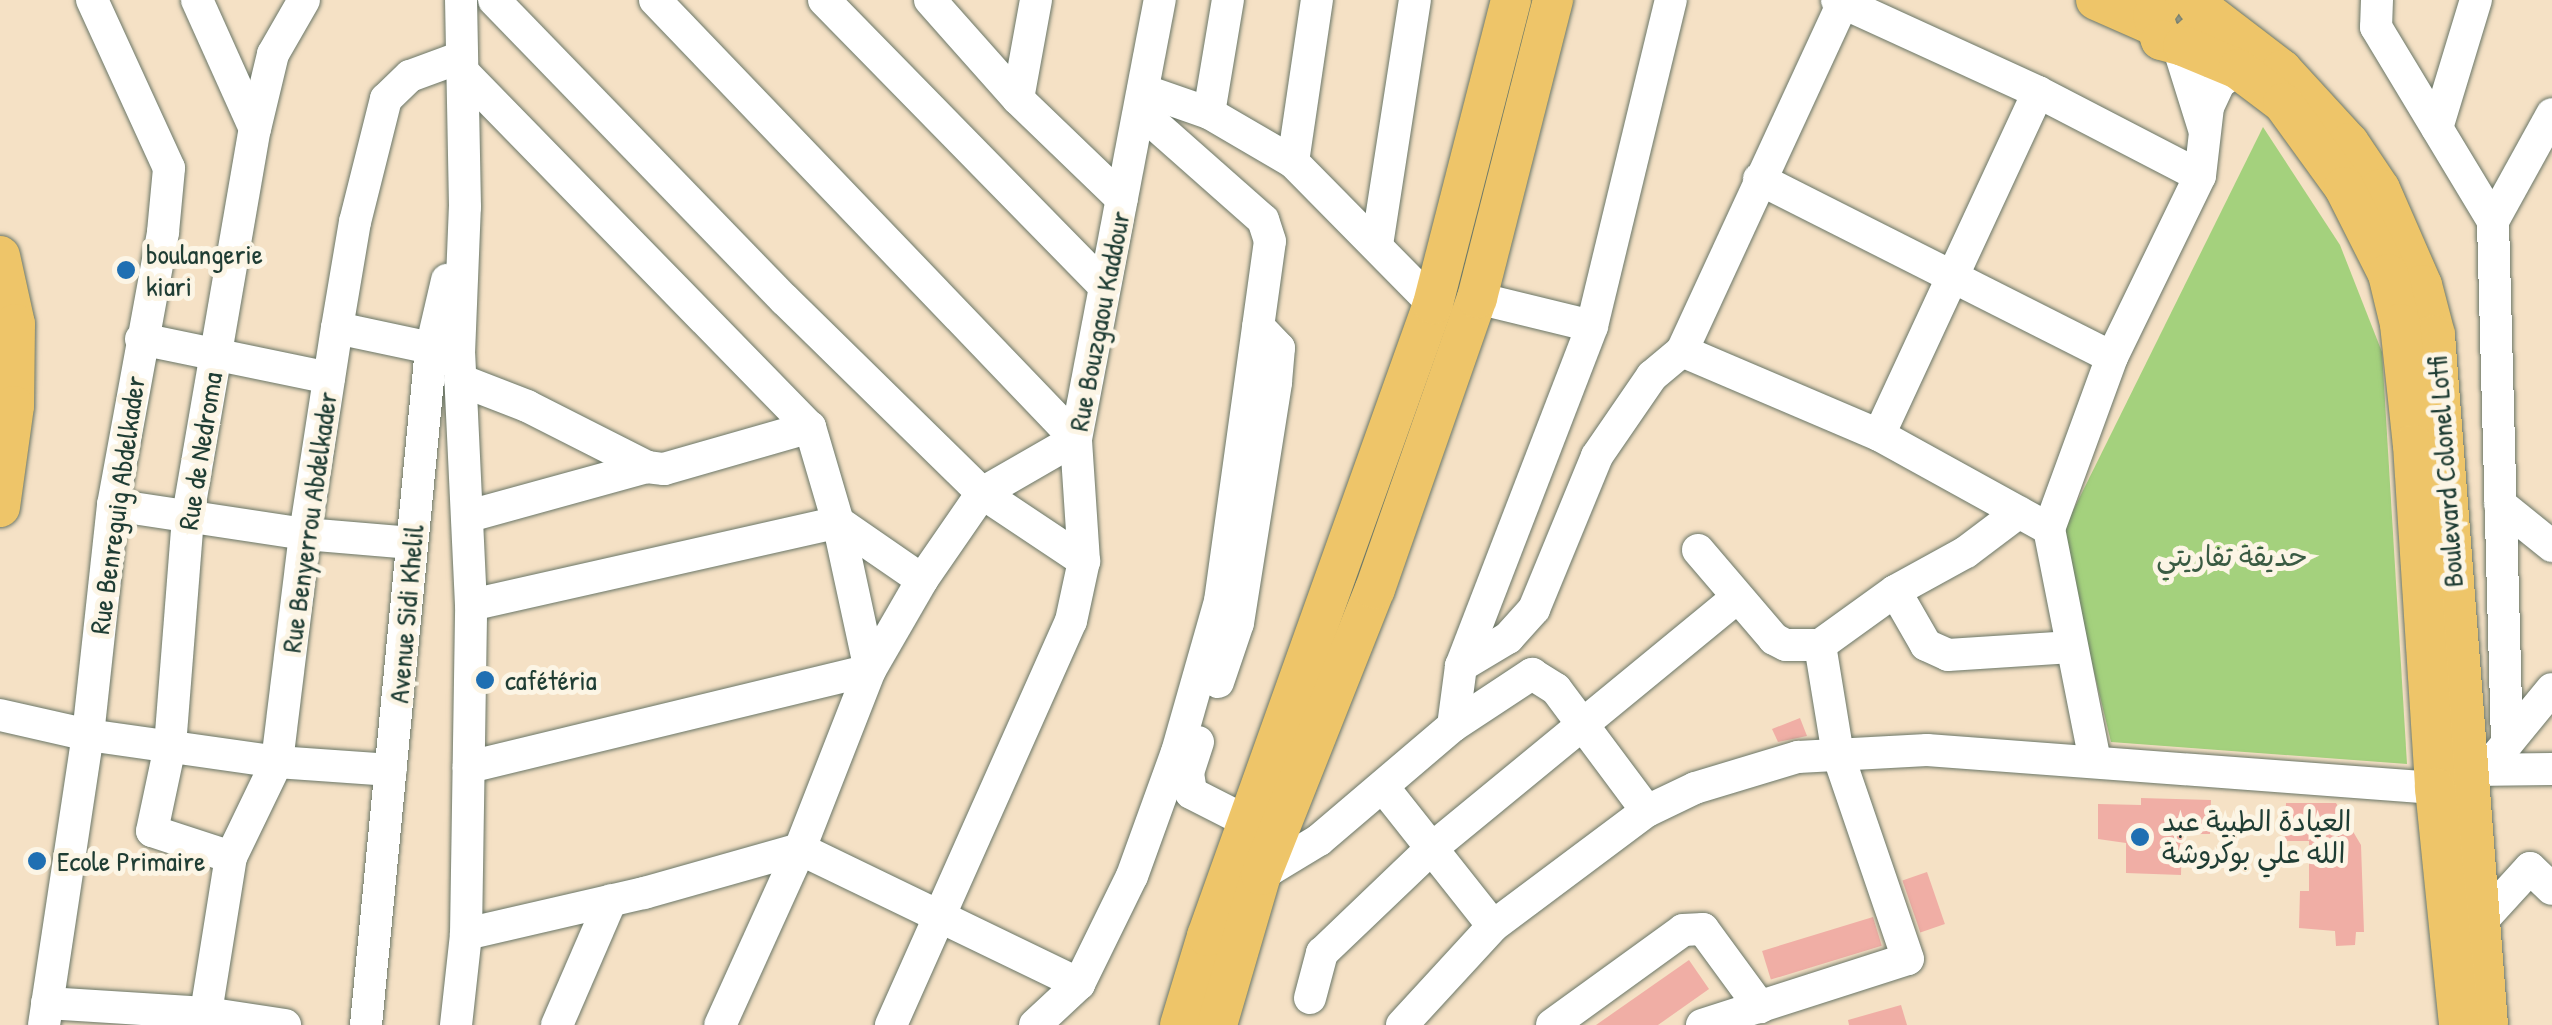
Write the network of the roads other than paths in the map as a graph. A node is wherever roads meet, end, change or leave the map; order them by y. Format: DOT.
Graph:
graph roads {
  1 [pos="92,0"];
  2 [pos="197,0"];
  3 [pos="304,0"];
  4 [pos="461,0"];
  5 [pos="494,0"];
  6 [pos="656,0"];
  7 [pos="824,0"];
  8 [pos="930,0"];
  9 [pos="1036,0"];
  10 [pos="1160,0"];
  11 [pos="1228,0"];
  12 [pos="1317,0"];
  13 [pos="1415,0"];
  14 [pos="1511,0"];
  15 [pos="1553,0"];
  16 [pos="1671,0"];
  17 [pos="2096,0"];
  18 [pos="2377,0"];
  19 [pos="2476,0"];
  20 [pos="1840,1"];
  21 [pos="2178,13"];
  22 [pos="462,64"];
  23 [pos="2238,69"];
  24 [pos="2038,92"];
  25 [pos="1018,99"];
  26 [pos="1141,100"];
  27 [pos="1209,114"];
  28 [pos="2550,125"];
  29 [pos="2438,128"];
  30 [pos="255,129"];
  31 [pos="2204,130"];
  32 [pos="1293,162"];
  33 [pos="2200,176"];
  34 [pos="1760,179"];
  35 [pos="1122,199"];
  36 [pos="2493,221"];
  37 [pos="1378,245"];
  38 [pos="0,256"];
  39 [pos="1951,272"];
  40 [pos="1104,286"];
  41 [pos="1477,298"];
  42 [pos="1433,304"];
  43 [pos="8,323"];
  44 [pos="1258,326"];
  45 [pos="1592,326"];
  46 [pos="337,328"];
  47 [pos="141,339"];
  48 [pos="1682,351"];
  49 [pos="216,354"];
  50 [pos="2112,357"];
  51 [pos="450,361"];
  52 [pos="330,378"];
  53 [pos="810,428"];
  54 [pos="1879,435"];
  55 [pos="1076,439"];
  56 [pos="647,467"];
  57 [pos="982,493"];
  58 [pos="2500,504"];
  59 [pos="113,505"];
  60 [pos="0,507"];
  61 [pos="2018,512"];
  62 [pos="188,515"];
  63 [pos="469,516"];
  64 [pos="838,522"];
  65 [pos="2049,529"];
  66 [pos="305,534"];
  67 [pos="412,543"];
  68 [pos="2552,546"];
  69 [pos="1698,550"];
  70 [pos="1084,561"];
  71 [pos="922,580"];
  72 [pos="1894,591"];
  73 [pos="1737,598"];
  74 [pos="472,605"];
  75 [pos="1820,645"];
  76 [pos="2072,647"];
  77 [pos="1461,666"];
  78 [pos="870,670"];
  79 [pos="2552,689"];
  80 [pos="0,715"];
  81 [pos="1453,726"];
  82 [pos="1583,726"];
  83 [pos="88,736"];
  84 [pos="170,746"];
  85 [pos="1838,755"];
  86 [pos="2094,761"];
  87 [pos="278,762"];
  88 [pos="469,767"];
  89 [pos="2474,767"];
  90 [pos="2552,768"];
  91 [pos="391,770"];
  92 [pos="1383,787"];
  93 [pos="1647,811"];
  94 [pos="1248,822"];
  95 [pos="800,849"];
  96 [pos="1431,849"];
  97 [pos="231,857"];
  98 [pos="1261,875"];
  99 [pos="2552,889"];
  100 [pos="611,900"];
  101 [pos="940,916"];
  102 [pos="2478,925"];
  103 [pos="1492,926"];
  104 [pos="466,934"];
  105 [pos="1079,984"];
  106 [pos="1310,998"];
  107 [pos="1760,1007"];
  108 [pos="45,1014"];
  109 [pos="205,1019"];
  110 [pos="284,1025"];
  111 [pos="366,1025"];
  112 [pos="456,1025"];
  113 [pos="556,1025"];
  114 [pos="720,1025"];
  115 [pos="892,1025"];
  116 [pos="1035,1025"];
  117 [pos="1180,1025"];
  118 [pos="1218,1025"];
  119 [pos="1402,1025"];
  120 [pos="1552,1025"];
  121 [pos="1702,1025"];
  122 [pos="2459,1025"];
  123 [pos="2488,1025"];
  1 -- 47 [label="street, Rue Benreguig Abdelkader"];
  2 -- 30 [label="street"];
  3 -- 30 [label="street, Rue de Nedroma"];
  4 -- 22 [label="street, Avenue Sidi Khelil"];
  5 -- 57 [label="street"];
  6 -- 55 [label="street"];
  7 -- 40 [label="street"];
  8 -- 25 [label="street"];
  9 -- 25 [label="street"];
  10 -- 26 [label="street, Rue Bouzgaou Kaddour"];
  11 -- 27 [label="street"];
  12 -- 32 [label="street"];
  13 -- 37 [label="street"];
  14 -- 42 [label="main road"];
  15 -- 41 [label="main road"];
  16 -- 45 [label="street"];
  17 -- 21 [label="main road, Boulevard Colonel Lotfi"];
  18 -- 29 [label="street"];
  19 -- 29 [label="street"];
  20 -- 24 [label="street"];
  20 -- 34 [label="street"];
  21 -- 23 [label="main road, Boulevard Colonel Lotfi"];
  21 -- 31 [label="street"];
  21 -- 89 [label="main road, Boulevard Colonel Lotfi"];
  22 -- 46 [label="street, Rue Benyerrou Abdelkader"];
  22 -- 51 [label="street, Avenue Sidi Khelil"];
  22 -- 53 [label="street"];
  23 -- 31 [label="street"];
  23 -- 89 [label="main road, Boulevard Colonel Lotfi"];
  24 -- 33 [label="street"];
  24 -- 39 [label="street"];
  25 -- 35 [label="street"];
  26 -- 27 [label="street"];
  26 -- 35 [label="street, Rue Bouzgaou Kaddour"];
  26 -- 44 [label="street"];
  27 -- 32 [label="street"];
  28 -- 36 [label="street"];
  29 -- 36 [label="street"];
  30 -- 49 [label="street, Rue de Nedroma"];
  31 -- 33 [label="street"];
  32 -- 37 [label="street"];
  33 -- 50 [label="street"];
  34 -- 39 [label="street"];
  34 -- 48 [label="street"];
  35 -- 40 [label="street, Rue Bouzgaou Kaddour"];
  36 -- 58 [label="street"];
  37 -- 42 [label="street"];
  38 -- 43 [label="main road"];
  39 -- 50 [label="street"];
  39 -- 54 [label="street"];
  40 -- 55 [label="street, Rue Bouzgaou Kaddour"];
  41 -- 45 [label="street"];
  41 -- 98 [label="main road"];
  42 -- 94 [label="main road"];
  43 -- 60 [label="main road"];
  44 -- 94 [label="street"];
  44 -- 105 [label="street"];
  45 -- 77 [label="street"];
  46 -- 51 [label="street"];
  46 -- 52 [label="street, Rue Benyerrou Abdelkader"];
  47 -- 49 [label="street"];
  47 -- 59 [label="street, Rue Benreguig Abdelkader"];
  48 -- 54 [label="street"];
  48 -- 77 [label="street"];
  49 -- 52 [label="street"];
  49 -- 62 [label="street, Rue de Nedroma"];
  50 -- 65 [label="street"];
  51 -- 56 [label="street"];
  51 -- 63 [label="street, Avenue Sidi Khelil"];
  51 -- 67 [label="street, Avenue Sidi Khelil"];
  52 -- 66 [label="street, Rue Benyerrou Abdelkader"];
  53 -- 56 [label="street"];
  53 -- 64 [label="street"];
  54 -- 61 [label="street"];
  55 -- 57 [label="street"];
  55 -- 70 [label="street, Rue Bouzgaou Kaddour"];
  56 -- 63 [label="street"];
  57 -- 70 [label="street"];
  57 -- 71 [label="street"];
  58 -- 68 [label="street"];
  58 -- 89 [label="street"];
  59 -- 62 [label="street"];
  59 -- 83 [label="street, Rue Benreguig Abdelkader"];
  61 -- 65 [label="street"];
  61 -- 72 [label="street"];
  62 -- 66 [label="street"];
  62 -- 84 [label="street, Rue de Nedroma"];
  63 -- 74 [label="street, Avenue Sidi Khelil"];
  64 -- 71 [label="street"];
  64 -- 74 [label="street"];
  64 -- 78 [label="street"];
  65 -- 76 [label="street"];
  66 -- 67 [label="street"];
  66 -- 87 [label="street, Rue Benyerrou Abdelkader"];
  67 -- 91 [label="street, Avenue Sidi Khelil"];
  69 -- 73 [label="street"];
  70 -- 101 [label="street, Rue Bouzgaou Kaddour"];
  71 -- 78 [label="street"];
  72 -- 75 [label="street"];
  72 -- 76 [label="street"];
  73 -- 75 [label="street"];
  73 -- 82 [label="street"];
  74 -- 88 [label="street, Avenue Sidi Khelil"];
  75 -- 85 [label="street"];
  76 -- 86 [label="street"];
  77 -- 81 [label="street"];
  78 -- 88 [label="street"];
  78 -- 95 [label="street"];
  79 -- 89 [label="street"];
  80 -- 83 [label="street"];
  81 -- 82 [label="street"];
  81 -- 92 [label="street"];
  82 -- 93 [label="street"];
  82 -- 96 [label="street"];
  83 -- 84 [label="street"];
  83 -- 108 [label="street, Rue Benreguig Abdelkader"];
  84 -- 87 [label="street"];
  84 -- 97 [label="street, Rue de Nedroma"];
  85 -- 86 [label="street"];
  85 -- 93 [label="street"];
  85 -- 107 [label="street"];
  86 -- 89 [label="street"];
  87 -- 91 [label="street"];
  87 -- 97 [label="street, Rue Benyerrou Abdelkader"];
  88 -- 104 [label="street, Avenue Sidi Khelil"];
  89 -- 90 [label="street"];
  89 -- 102 [label="main road, Boulevard Colonel Lotfi"];
  89 -- 122 [label="main road, Boulevard Colonel Lotfi"];
  91 -- 111 [label="street, Avenue Sidi Khelil"];
  92 -- 96 [label="street"];
  92 -- 98 [label="street"];
  93 -- 103 [label="street"];
  94 -- 117 [label="main road"];
  95 -- 100 [label="street"];
  95 -- 101 [label="street"];
  95 -- 114 [label="street"];
  96 -- 103 [label="street"];
  96 -- 106 [label="street"];
  97 -- 109 [label="street, Rue Benyerrou Abdelkader"];
  98 -- 118 [label="main road"];
  99 -- 102 [label="street"];
  100 -- 104 [label="street"];
  100 -- 113 [label="street"];
  101 -- 105 [label="street"];
  101 -- 115 [label="street, Rue Bouzgaou Kaddour"];
  102 -- 123 [label="main road, Boulevard Colonel Lotfi"];
  103 -- 119 [label="street"];
  104 -- 112 [label="street, Avenue Sidi Khelil"];
  105 -- 116 [label="street"];
  107 -- 120 [label="street"];
  107 -- 121 [label="street"];
  108 -- 109 [label="street"];
  109 -- 110 [label="street"];
}
